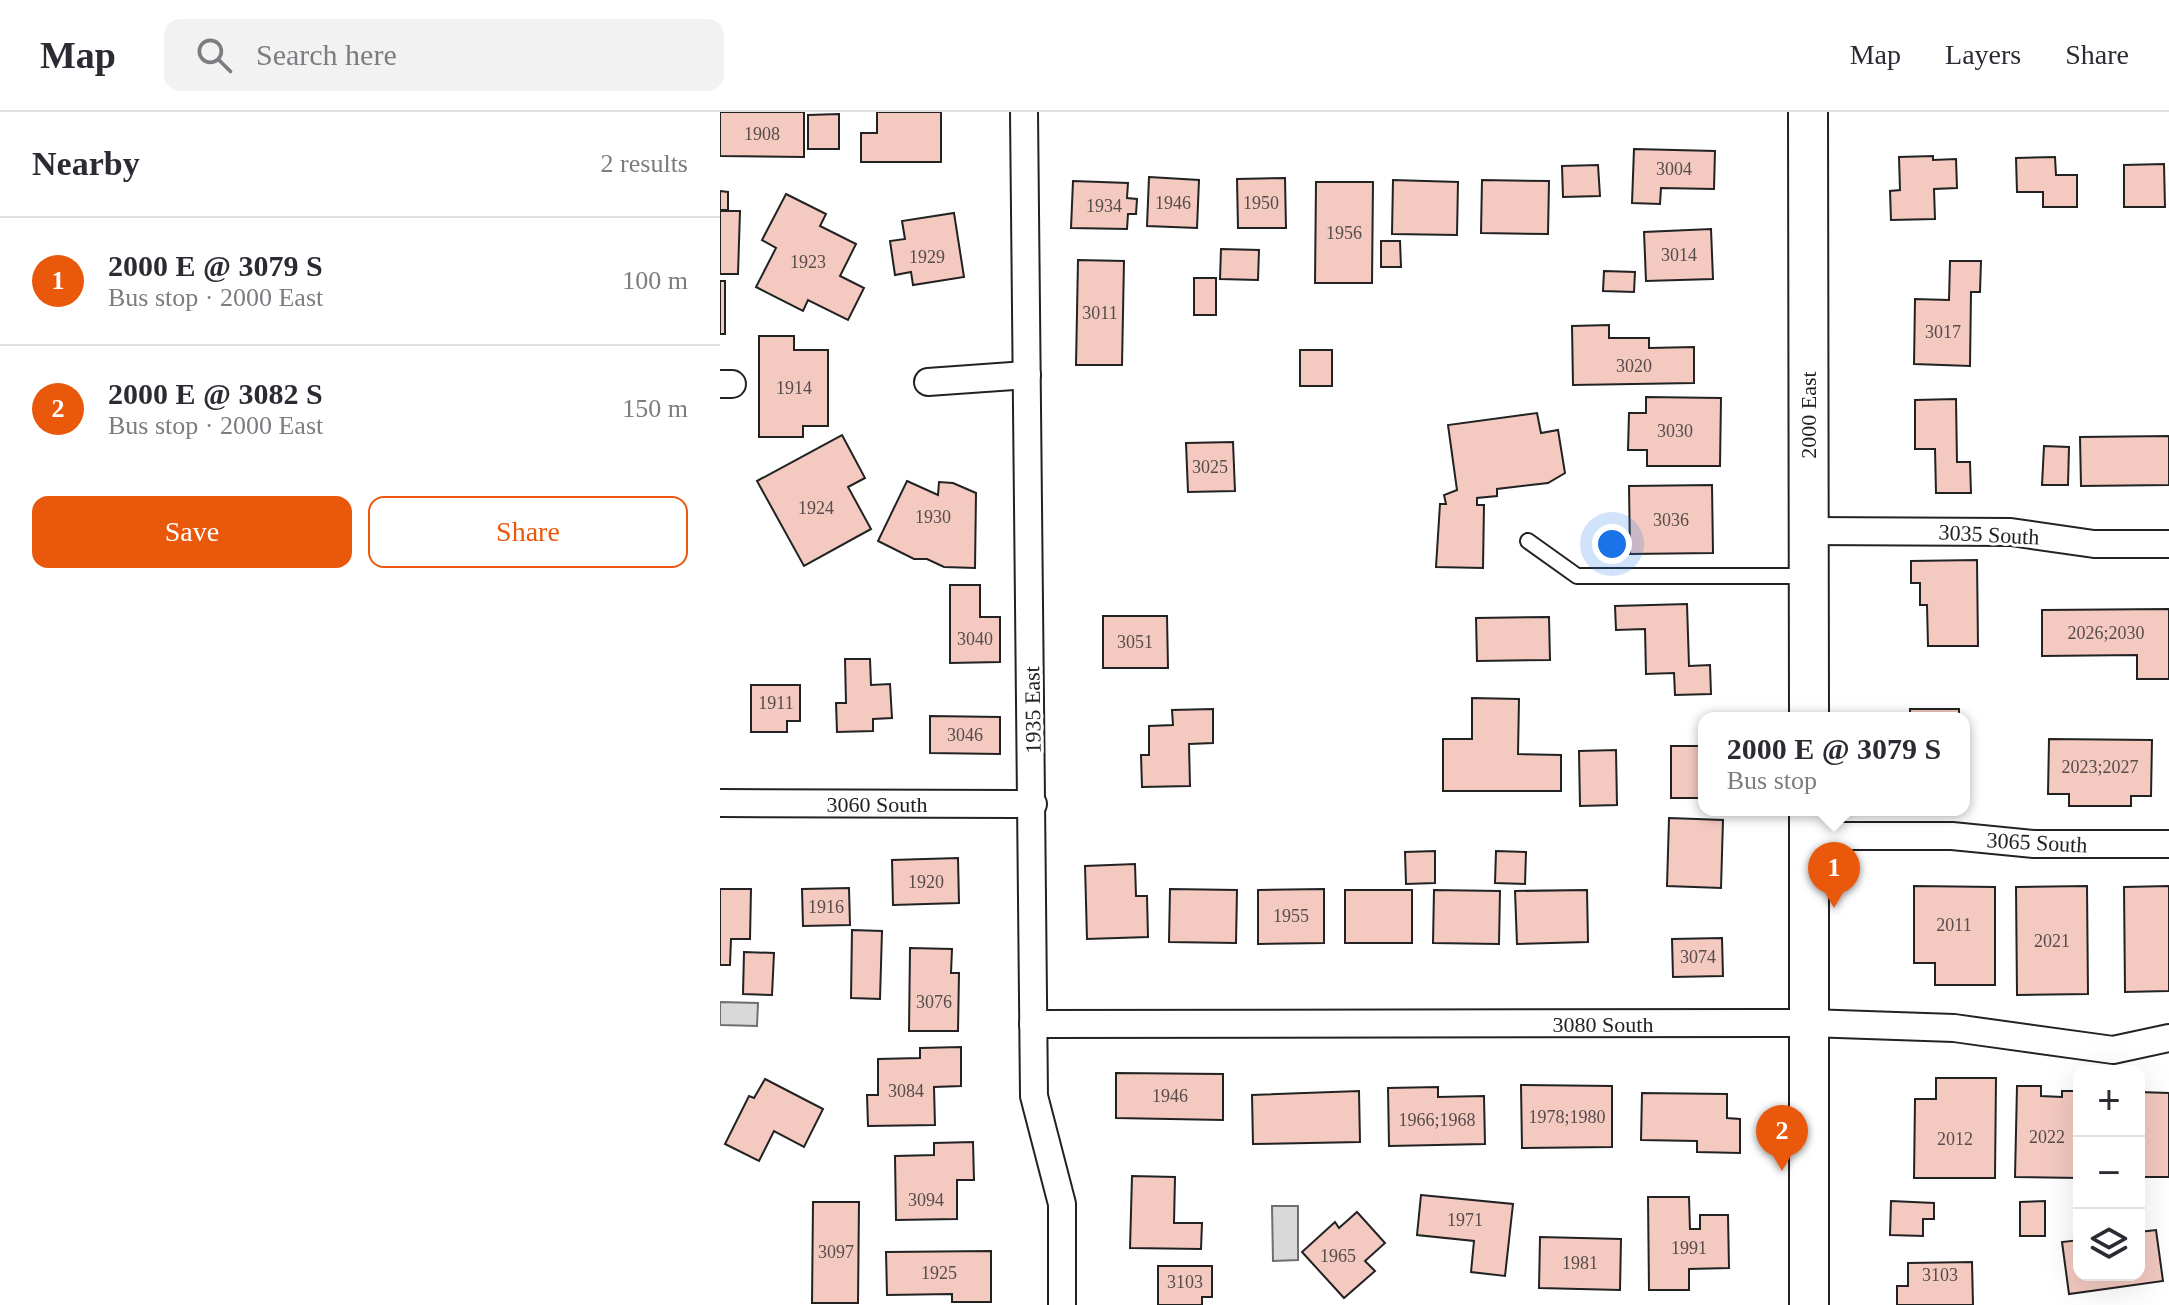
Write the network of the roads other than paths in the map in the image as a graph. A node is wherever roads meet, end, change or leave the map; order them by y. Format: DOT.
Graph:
graph roads {
  1 [pos="1024,112"];
  2 [pos="1808,112"];
  3 [pos="1027,375"];
  4 [pos="928,382"];
  5 [pos="1808,531"];
  6 [pos="1528,541"];
  7 [pos="2169,544"];
  8 [pos="1808,576"];
  9 [pos="1809,712"];
  10 [pos="720,803"];
  11 [pos="1033,804"];
  12 [pos="1809,823"];
  13 [pos="2169,844"];
  14 [pos="1809,1023"];
  15 [pos="1033,1024"];
  16 [pos="2169,1038"];
  17 [pos="1062,1305"];
  18 [pos="1809,1305"];
  1 -- 3 [label="street, 1935 East"];
  2 -- 5 [label="street, 2000 East"];
  3 -- 4 [label="street"];
  3 -- 11 [label="street, 1935 East"];
  5 -- 7 [label="street, 3035 South"];
  5 -- 8 [label="street, 2000 East"];
  6 -- 8 [label="lane"];
  8 -- 9 [label="street, 2000 East"];
  10 -- 11 [label="street, 3060 South"];
  11 -- 15 [label="street, 1935 East"];
  12 -- 13 [label="street, 3065 South"];
  12 -- 14 [label="street"];
  14 -- 15 [label="street, 3080 South"];
  14 -- 16 [label="street, 3080 South"];
  14 -- 18 [label="street"];
  15 -- 17 [label="street, 1935 East"];
}
